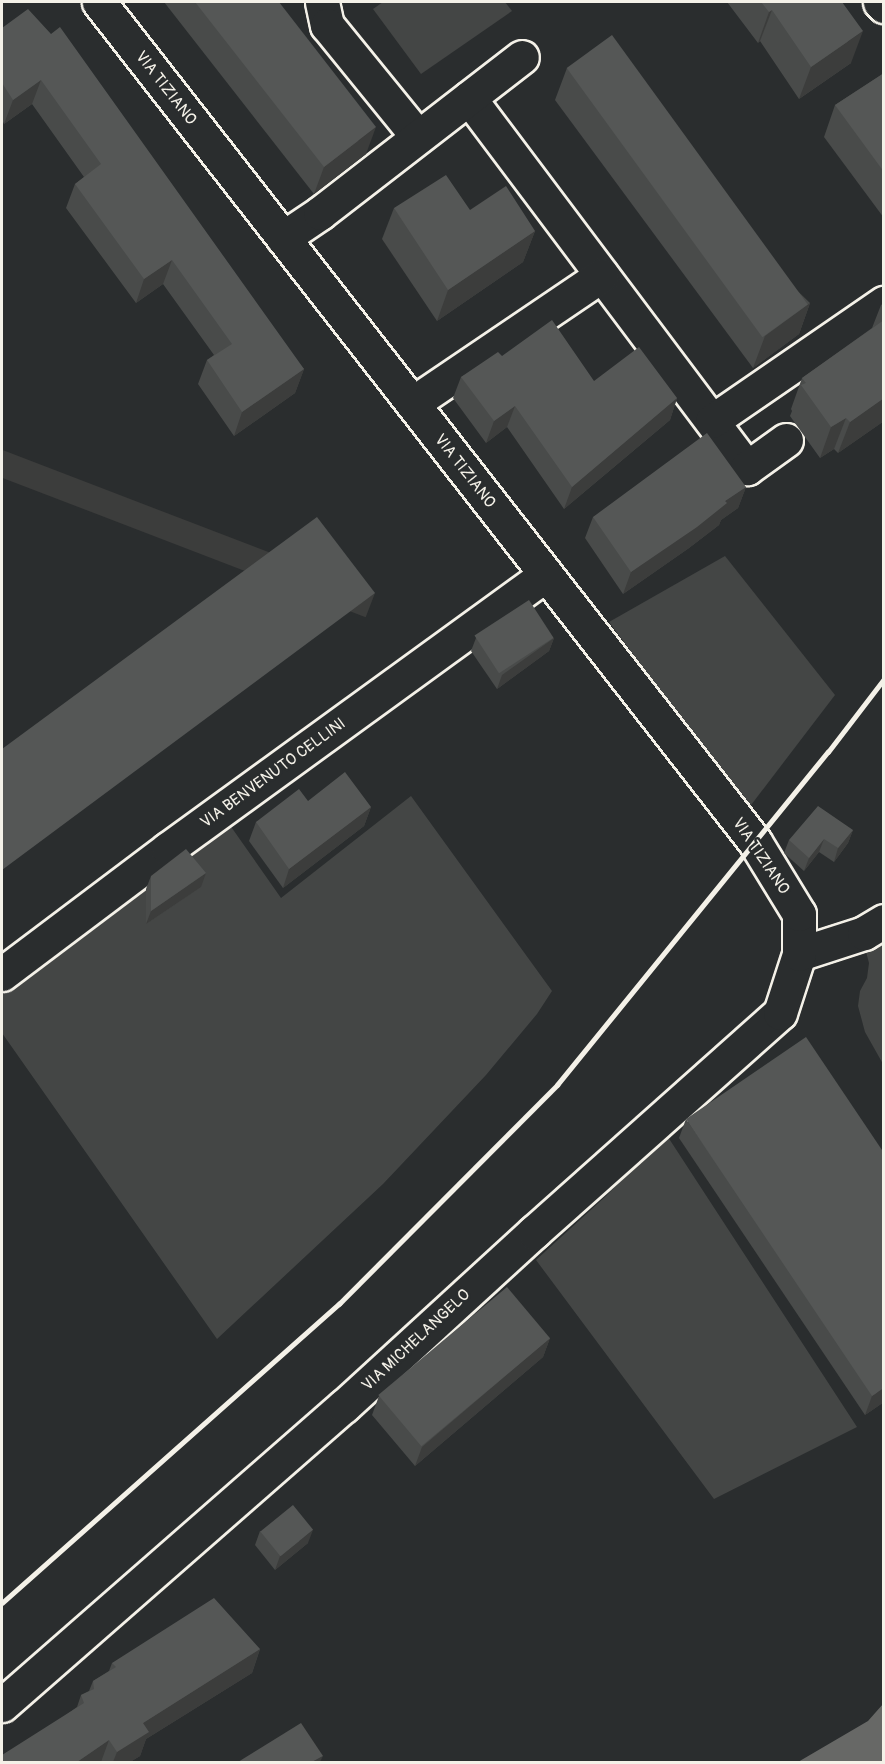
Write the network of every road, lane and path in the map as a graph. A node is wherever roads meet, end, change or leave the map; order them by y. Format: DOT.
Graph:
graph roads {
  1 [pos="99,2"];
  2 [pos="322,2"];
  3 [pos="880,2"];
  4 [pos="884,6"];
  5 [pos="522,57"];
  6 [pos="469,98"];
  7 [pos="418,137"];
  8 [pos="283,238"];
  9 [pos="602,275"];
  10 [pos="884,303"];
  11 [pos="413,404"];
  12 [pos="712,421"];
  13 [pos="786,440"];
  14 [pos="546,574"];
  15 [pos="884,921"];
  16 [pos="799,954"];
  17 [pos="2,974"];
  18 [pos="2,1705"];
  1 -- 8 [label="street, VIA TIZIANO"];
  2 -- 7 [label="street"];
  3 -- 4 [label="street"];
  5 -- 6 [label="street"];
  6 -- 7 [label="street"];
  6 -- 9 [label="street"];
  7 -- 8 [label="street"];
  8 -- 11 [label="street, VIA TIZIANO"];
  9 -- 11 [label="street"];
  9 -- 12 [label="street"];
  10 -- 12 [label="street"];
  11 -- 14 [label="street, VIA TIZIANO"];
  12 -- 13 [label="street"];
  14 -- 16 [label="street, VIA TIZIANO"];
  14 -- 17 [label="street, VIA BENVENUTO CELLINI"];
  15 -- 16 [label="street"];
  16 -- 18 [label="street, VIA MICHELANGELO"];
}
